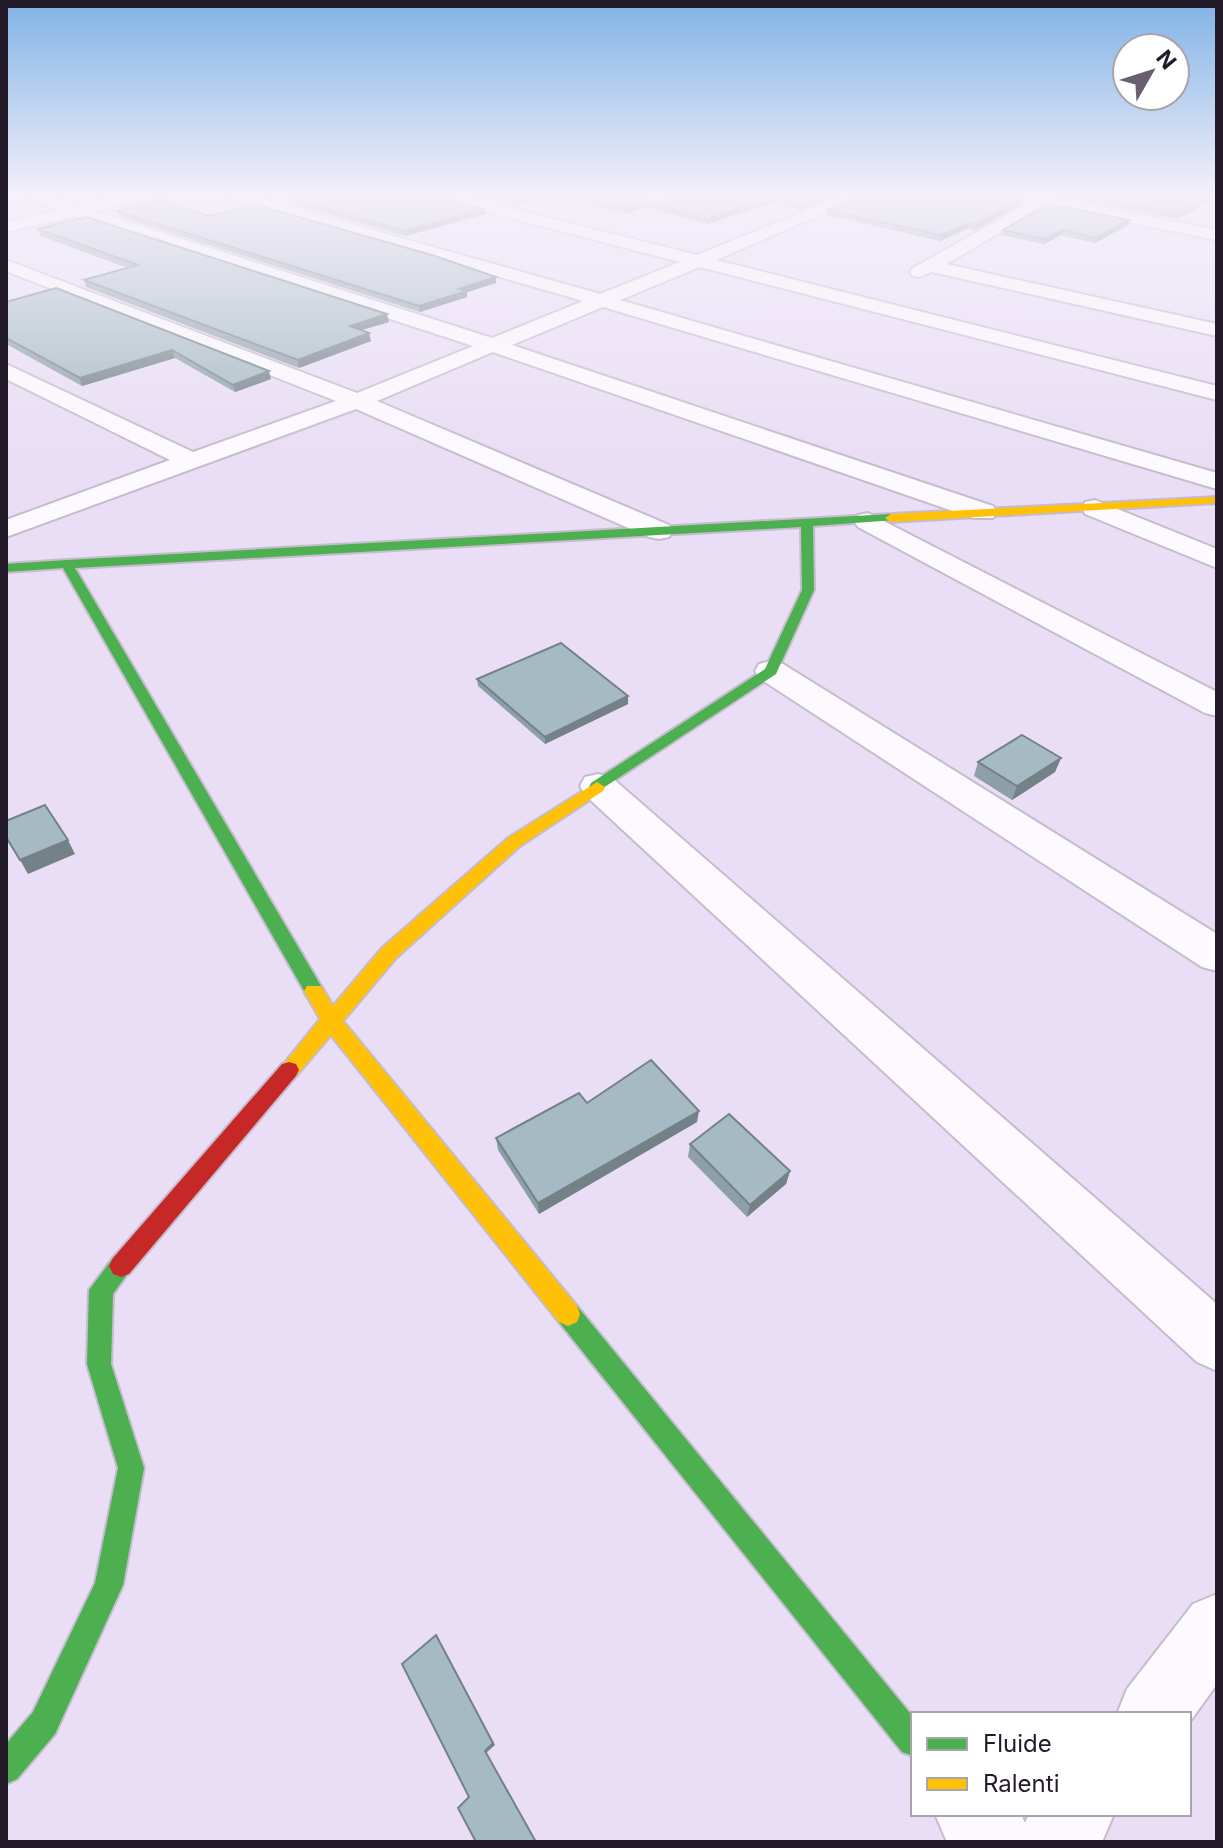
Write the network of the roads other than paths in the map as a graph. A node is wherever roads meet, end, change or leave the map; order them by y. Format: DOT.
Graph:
graph roads {
  1 [pos="50,282"];
  2 [pos="296,282"];
  3 [pos="540,282"];
  4 [pos="644,282"];
  5 [pos="782,282"];
  6 [pos="900,282"];
  7 [pos="1002,282"];
  8 [pos="603,300"];
  9 [pos="865,302"];
  10 [pos="1217,330"];
  11 [pos="492,345"];
  12 [pos="6,371"];
  13 [pos="1217,393"];
  14 [pos="357,401"];
  15 [pos="191,461"];
  16 [pos="1217,481"];
  17 [pos="1217,500"];
  18 [pos="1095,508"];
  19 [pos="983,512"];
  20 [pos="868,521"];
  21 [pos="807,523"];
  22 [pos="6,529"];
  23 [pos="659,531"];
  24 [pos="1217,559"];
  25 [pos="67,564"];
  26 [pos="6,568"];
  27 [pos="771,671"];
  28 [pos="1217,706"];
  29 [pos="598,786"];
  30 [pos="1217,955"];
  31 [pos="332,1022"];
  32 [pos="1217,1342"];
  33 [pos="1217,1628"];
  34 [pos="1154,1712"];
  35 [pos="911,1739"];
  36 [pos="6,1768"];
  37 [pos="974,1816"];
  38 [pos="1075,1816"];
  39 [pos="995,1842"];
  40 [pos="1055,1842"];
  1 -- 14 [label="street"];
  2 -- 11 [label="street"];
  3 -- 8 [label="street"];
  4 -- 8 [label="street"];
  5 -- 9 [label="street"];
  6 -- 9 [label="street"];
  7 -- 10 [label="street"];
  8 -- 11 [label="street"];
  8 -- 16 [label="street"];
  9 -- 13 [label="street"];
  11 -- 14 [label="street"];
  11 -- 19 [label="street"];
  12 -- 15 [label="street"];
  14 -- 15 [label="street"];
  14 -- 23 [label="street"];
  15 -- 22 [label="street"];
  17 -- 18 [label="street"];
  18 -- 19 [label="street"];
  18 -- 24 [label="street"];
  19 -- 20 [label="street"];
  20 -- 21 [label="street"];
  20 -- 28 [label="street"];
  21 -- 23 [label="street"];
  21 -- 27 [label="street"];
  23 -- 25 [label="street"];
  25 -- 26 [label="street"];
  25 -- 31 [label="street"];
  27 -- 29 [label="street"];
  27 -- 30 [label="street"];
  29 -- 31 [label="street"];
  29 -- 32 [label="street"];
  31 -- 35 [label="street"];
  31 -- 36 [label="street"];
  33 -- 34 [label="street"];
  37 -- 39 [label="street"];
  38 -- 40 [label="street"];
}
